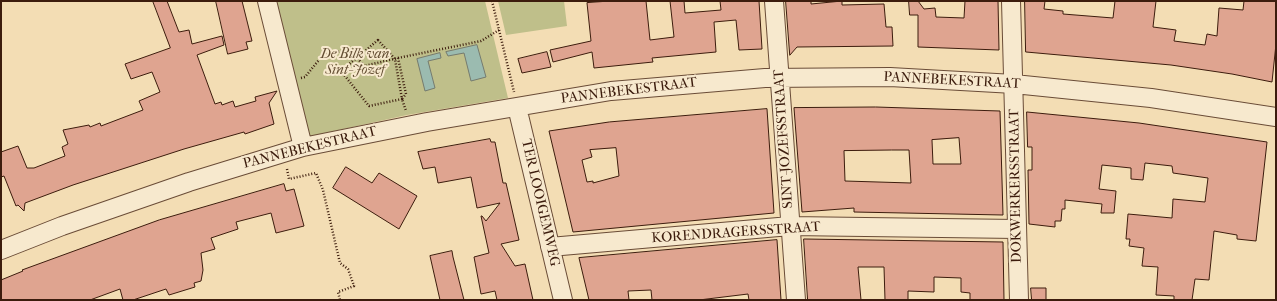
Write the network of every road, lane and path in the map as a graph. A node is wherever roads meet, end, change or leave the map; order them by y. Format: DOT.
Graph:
graph roads {
  1 [pos="267,1"];
  2 [pos="492,1"];
  3 [pos="774,1"];
  4 [pos="1012,1"];
  5 [pos="499,30"];
  6 [pos="357,57"];
  7 [pos="396,59"];
  8 [pos="780,77"];
  9 [pos="287,81"];
  10 [pos="1014,84"];
  11 [pos="402,99"];
  12 [pos="518,107"];
  13 [pos="1276,117"];
  14 [pos="409,125"];
  15 [pos="303,147"];
  16 [pos="286,152"];
  17 [pos="790,226"];
  18 [pos="1017,229"];
  19 [pos="550,247"];
  20 [pos="1,250"];
  21 [pos="340,300"];
  22 [pos="563,300"];
  23 [pos="796,300"];
  24 [pos="1019,300"];
  1 -- 9 [label="street"];
  2 -- 5 [label="path"];
  3 -- 8 [label="street, SINT-JOZEFSSTRAAT"];
  4 -- 10 [label="street, DOKWERKERSSTRAAT"];
  5 -- 7 [label="path"];
  5 -- 12 [label="path"];
  6 -- 7 [label="path"];
  6 -- 7 [label="path"];
  6 -- 9 [label="path"];
  6 -- 11 [label="path"];
  7 -- 11 [label="path"];
  8 -- 10 [label="street, PANNEBEKESTRAAT"];
  8 -- 12 [label="street, PANNEBEKESTRAAT"];
  8 -- 17 [label="street, SINT-JOZEFSSTRAAT"];
  9 -- 15 [label="street"];
  10 -- 13 [label="street, PANNEBEKESTRAAT"];
  10 -- 18 [label="street, DOKWERKERSSTRAAT"];
  11 -- 14 [label="path"];
  12 -- 14 [label="street, PANNEBEKESTRAAT"];
  12 -- 19 [label="street, TER LOOIGEMWEG"];
  14 -- 15 [label="street, PANNEBEKESTRAAT"];
  15 -- 16 [label="street, PANNEBEKESTRAAT"];
  16 -- 20 [label="street, PANNEBEKESTRAAT"];
  16 -- 21 [label="path"];
  17 -- 18 [label="street, KORENDRAGERSSTRAAT"];
  17 -- 19 [label="street, KORENDRAGERSSTRAAT"];
  17 -- 23 [label="street, SINT-JOZEFSSTRAAT"];
  18 -- 24 [label="street, DOKWERKERSSTRAAT"];
  19 -- 22 [label="street, TER LOOIGEMWEG"];
}
